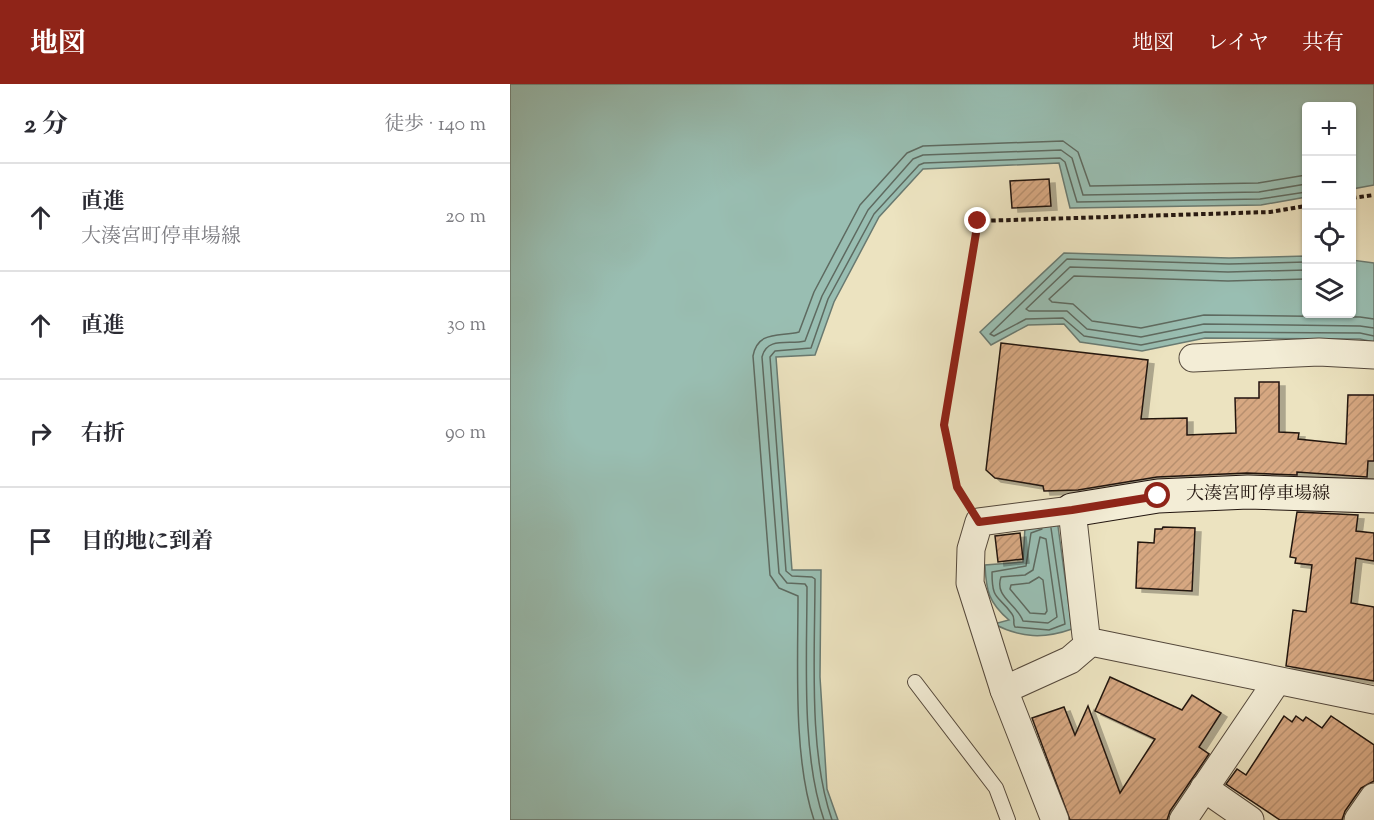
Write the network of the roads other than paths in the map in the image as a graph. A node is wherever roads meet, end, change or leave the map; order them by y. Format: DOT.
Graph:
graph roads {
  1 [pos="1374,355"];
  2 [pos="1193,358"];
  3 [pos="1374,496"];
  4 [pos="1072,510"];
  5 [pos="1091,642"];
  6 [pos="1277,681"];
  7 [pos="915,682"];
  8 [pos="1004,690"];
  9 [pos="1374,700"];
  10 [pos="1204,788"];
  11 [pos="1374,797"];
  12 [pos="1008,820"];
  13 [pos="1055,820"];
  14 [pos="1183,820"];
  15 [pos="1250,820"];
  16 [pos="1358,820"];
  1 -- 2 [label="street"];
  3 -- 4 [label="main road, 大湊宮町停車場線"];
  4 -- 5 [label="street"];
  4 -- 8 [label="street"];
  5 -- 6 [label="street"];
  5 -- 8 [label="street"];
  6 -- 9 [label="street"];
  6 -- 10 [label="street"];
  7 -- 12 [label="lane"];
  8 -- 13 [label="street"];
  10 -- 14 [label="street"];
  10 -- 15 [label="street"];
  11 -- 16 [label="street"];
}
